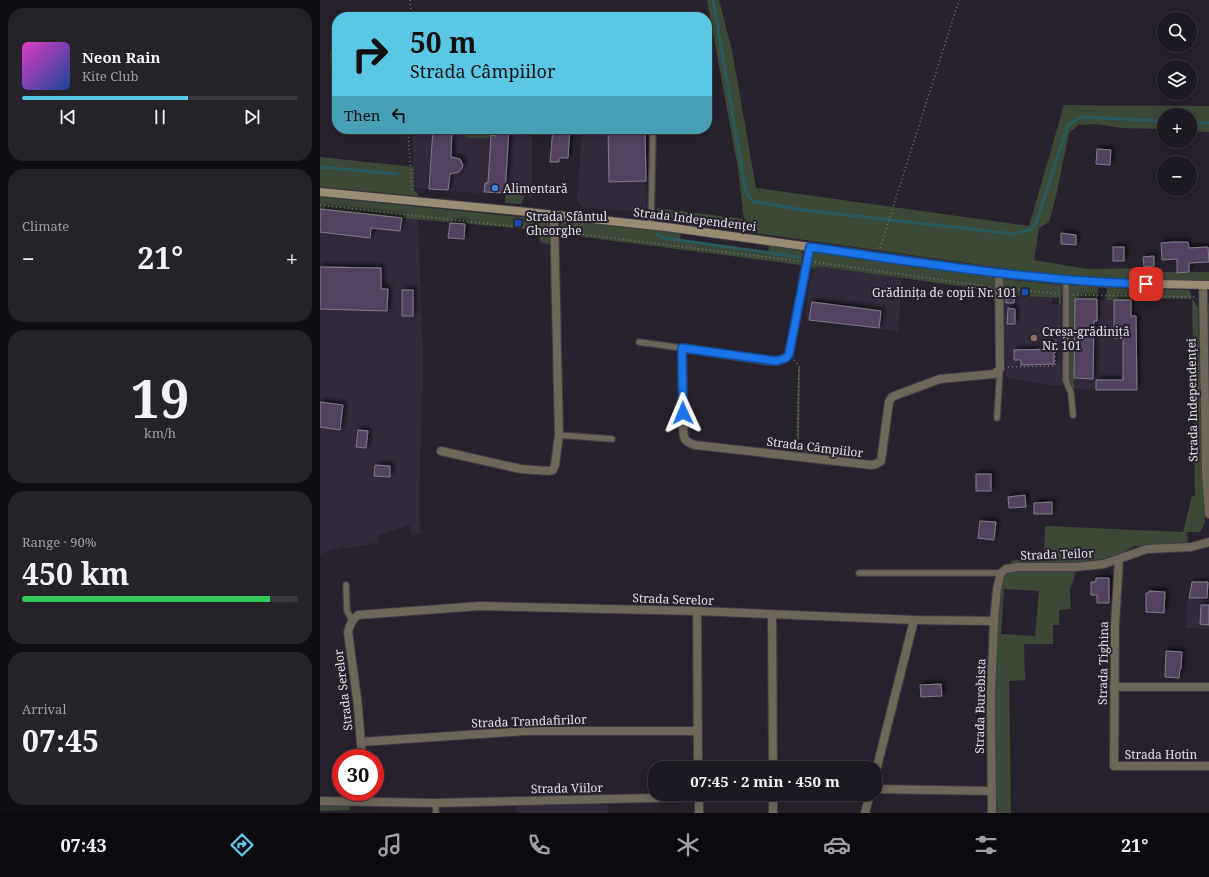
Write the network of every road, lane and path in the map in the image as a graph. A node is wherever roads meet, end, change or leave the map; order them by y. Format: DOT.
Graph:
graph roads {
  1 [pos="410,0"];
  2 [pos="959,0"];
  3 [pos="411,12"];
  4 [pos="408,134"];
  5 [pos="653,134"];
  6 [pos="320,192"];
  7 [pos="412,201"];
  8 [pos="320,205"];
  9 [pos="554,215"];
  10 [pos="652,226"];
  11 [pos="554,231"];
  12 [pos="810,247"];
  13 [pos="877,256"];
  14 [pos="807,262"];
  15 [pos="999,273"];
  16 [pos="1066,280"];
  17 [pos="1206,285"];
  18 [pos="999,288"];
  19 [pos="1065,295"];
  20 [pos="1203,297"];
  21 [pos="1056,339"];
  22 [pos="639,342"];
  23 [pos="682,348"];
  24 [pos="789,354"];
  25 [pos="1000,369"];
  26 [pos="1074,415"];
  27 [pos="1207,416"];
  28 [pos="997,418"];
  29 [pos="559,435"];
  30 [pos="612,439"];
  31 [pos="441,451"];
  32 [pos="796,456"];
  33 [pos="1209,514"];
  34 [pos="1209,542"];
  35 [pos="1120,560"];
  36 [pos="859,573"];
  37 [pos="1001,573"];
  38 [pos="346,584"];
  39 [pos="697,611"];
  40 [pos="772,615"];
  41 [pos="352,620"];
  42 [pos="914,620"];
  43 [pos="994,622"];
  44 [pos="1114,687"];
  45 [pos="1209,687"];
  46 [pos="698,731"];
  47 [pos="361,742"];
  48 [pos="361,749"];
  49 [pos="698,761"];
  50 [pos="773,761"];
  51 [pos="879,761"];
  52 [pos="1114,766"];
  53 [pos="1209,766"];
  54 [pos="882,789"];
  55 [pos="992,791"];
  56 [pos="648,797"];
  57 [pos="320,801"];
  58 [pos="699,801"];
  59 [pos="773,801"];
  60 [pos="868,801"];
  61 [pos="362,802"];
  62 [pos="435,803"];
  63 [pos="436,813"];
  64 [pos="699,813"];
  65 [pos="773,813"];
  66 [pos="865,813"];
  67 [pos="992,813"];
  1 -- 3 [label="path"];
  2 -- 13 [label="path"];
  4 -- 7 [label="path"];
  5 -- 10 [label="lane"];
  6 -- 7 [label="main road, Strada Independenței"];
  7 -- 9 [label="main road, Strada Independenței"];
  8 -- 11 [label="path"];
  9 -- 10 [label="main road, Strada Independenței"];
  9 -- 11 [label="street"];
  10 -- 12 [label="main road, Strada Independenței"];
  11 -- 14 [label="path"];
  11 -- 29 [label="street"];
  12 -- 13 [label="main road, Strada Independenței"];
  12 -- 14 [label="street"];
  13 -- 15 [label="main road, Strada Independenței"];
  14 -- 18 [label="path"];
  14 -- 24 [label="street"];
  15 -- 16 [label="main road, Strada Independenței"];
  15 -- 18 [label="street"];
  16 -- 17 [label="main road, Strada Independenței"];
  16 -- 19 [label="lane"];
  17 -- 20 [label="street, Strada Independenței"];
  18 -- 19 [label="path"];
  18 -- 25 [label="street"];
  19 -- 20 [label="path"];
  19 -- 26 [label="lane"];
  20 -- 27 [label="street, Strada Independenței"];
  21 -- 25 [label="path"];
  22 -- 23 [label="lane"];
  23 -- 24 [label="street"];
  23 -- 32 [label="street, Strada Câmpiilor"];
  24 -- 32 [label="path"];
  25 -- 28 [label="lane"];
  25 -- 32 [label="street, Strada Câmpiilor"];
  27 -- 33 [label="street, Strada Independenței"];
  29 -- 30 [label="lane"];
  29 -- 31 [label="street"];
  34 -- 35 [label="street, Strada Teilor"];
  35 -- 37 [label="street, Strada Teilor"];
  35 -- 44 [label="street, Strada Tighina"];
  36 -- 37 [label="lane"];
  37 -- 43 [label="street"];
  38 -- 41 [label="lane, Strada Serelor"];
  39 -- 40 [label="street, Strada Serelor"];
  39 -- 41 [label="street, Strada Serelor"];
  39 -- 46 [label="street"];
  40 -- 42 [label="street, Strada Serelor"];
  40 -- 50 [label="street"];
  41 -- 47 [label="street, Strada Serelor"];
  42 -- 43 [label="street, Strada Serelor"];
  42 -- 51 [label="street"];
  43 -- 55 [label="street, Strada Burebista"];
  44 -- 45 [label="street"];
  44 -- 52 [label="street, Strada Tighina"];
  46 -- 47 [label="street, Strada Trandafirilor"];
  46 -- 49 [label="street"];
  47 -- 48 [label="street, Strada Serelor"];
  52 -- 53 [label="street, Strada Hotin"];
  54 -- 55 [label="street"];
  55 -- 67 [label="street, Strada Burebista"];
  56 -- 62 [label="street, Strada Viilor"];
  57 -- 61 [label="street, Strada Viilor"];
  58 -- 64 [label="street"];
  59 -- 65 [label="street"];
  60 -- 66 [label="street"];
  61 -- 62 [label="street, Strada Viilor"];
  62 -- 63 [label="lane"];
}
